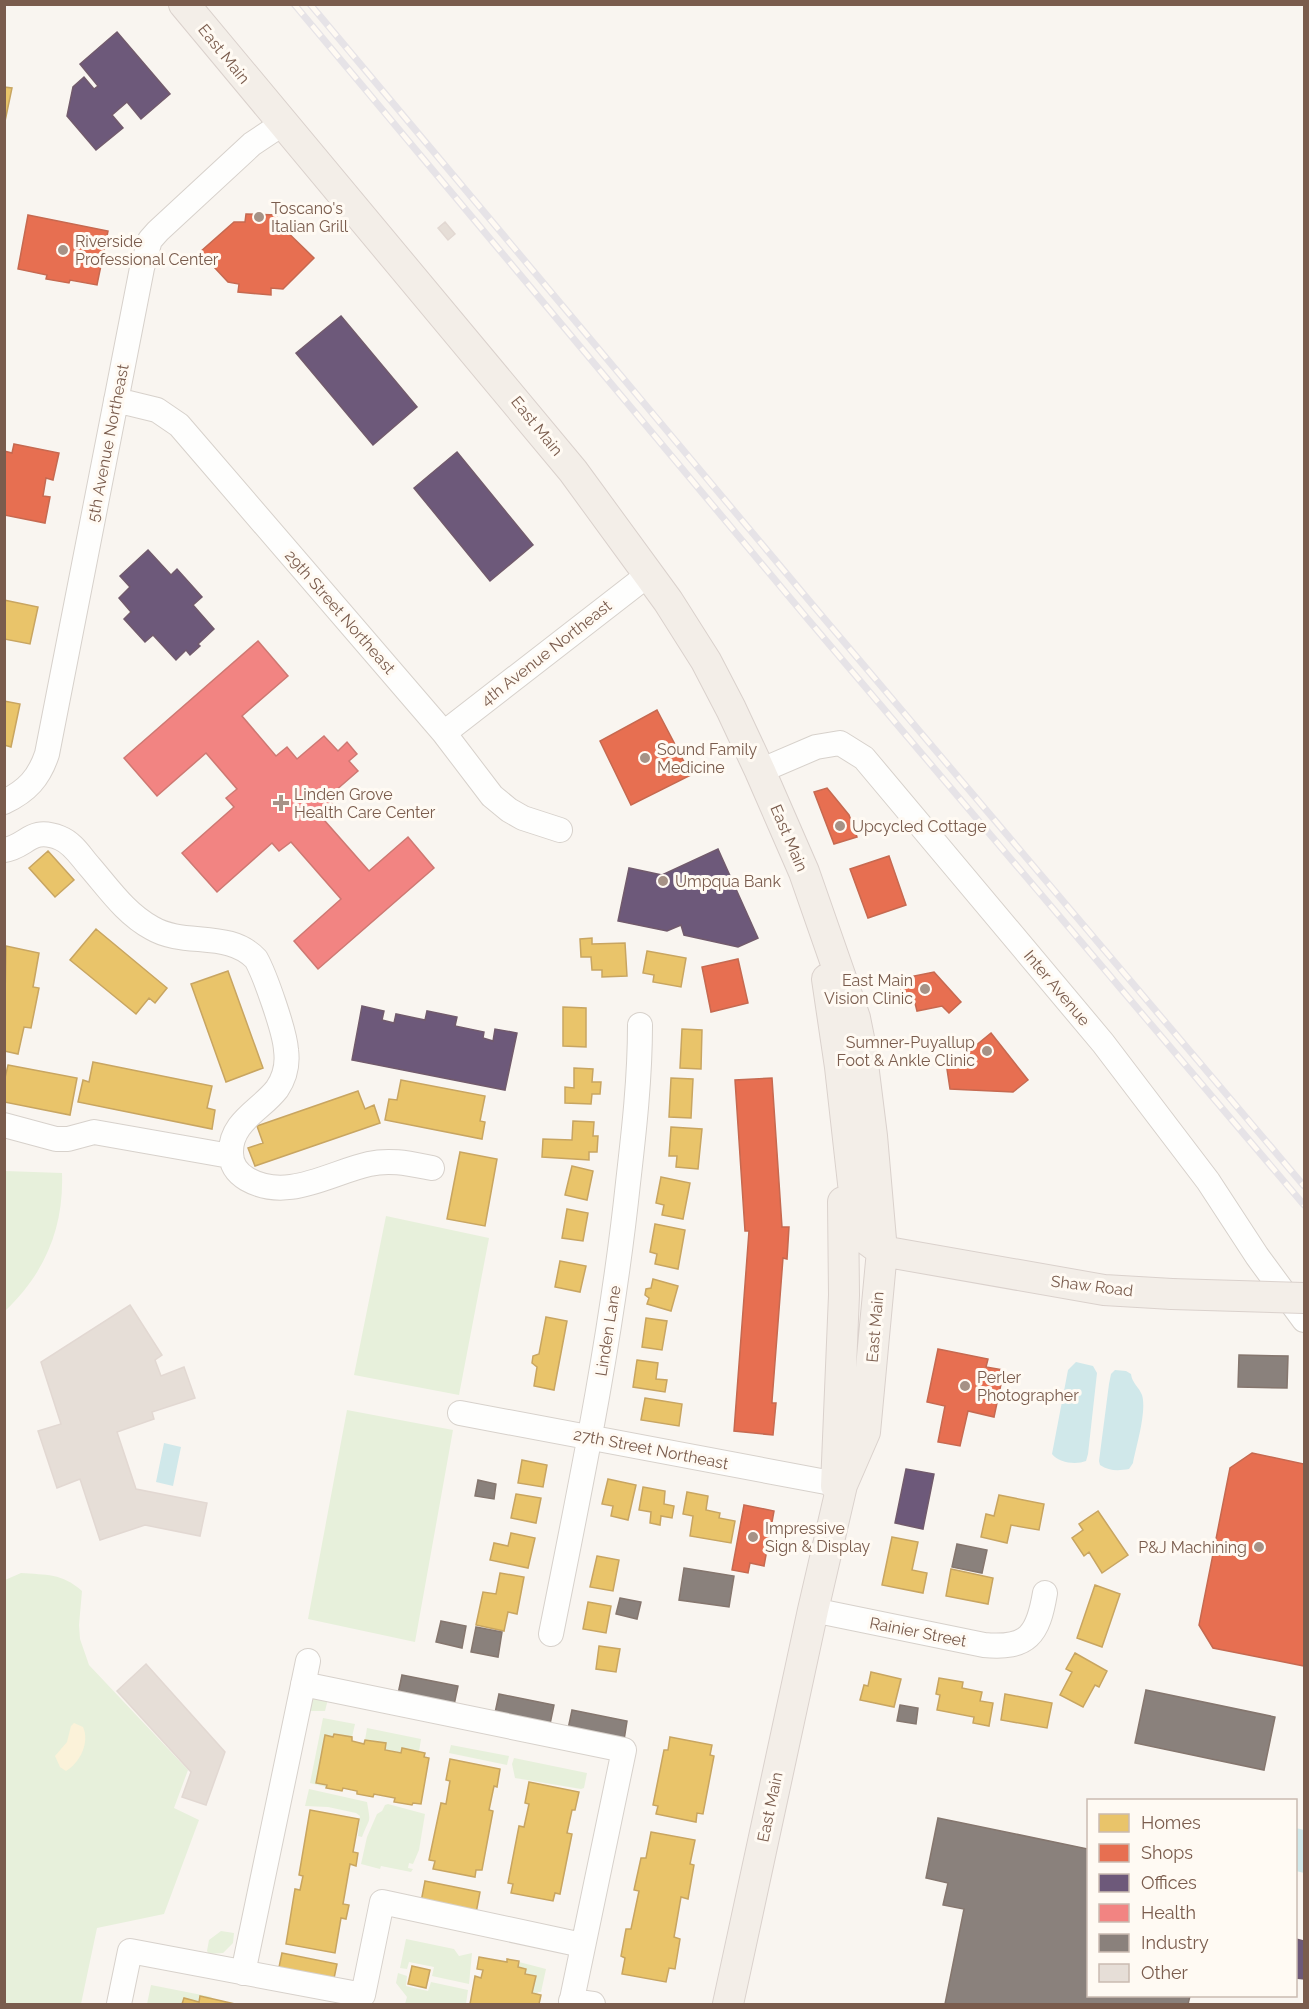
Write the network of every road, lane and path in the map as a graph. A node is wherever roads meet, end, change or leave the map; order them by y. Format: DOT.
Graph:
graph roads {
  1 [pos="184,4"];
  2 [pos="282,124"];
  3 [pos="116,400"];
  4 [pos="650,574"];
  5 [pos="444,733"];
  6 [pos="760,771"];
  7 [pos="4,801"];
  8 [pos="560,831"];
  9 [pos="4,850"];
  10 [pos="813,898"];
  11 [pos="640,1025"];
  12 [pos="840,1067"];
  13 [pos="4,1125"];
  14 [pos="231,1155"];
  15 [pos="432,1168"];
  16 [pos="882,1251"];
  17 [pos="1305,1298"];
  18 [pos="1305,1320"];
  19 [pos="838,1402"];
  20 [pos="460,1413"];
  21 [pos="590,1438"];
  22 [pos="839,1485"];
  23 [pos="1045,1593"];
  24 [pos="813,1610"];
  25 [pos="552,1634"];
  26 [pos="582,1945"];
  27 [pos="243,1973"];
  28 [pos="578,2003"];
  29 [pos="119,2004"];
  30 [pos="728,2004"];
  1 -- 2 [label="main road, East Main"];
  2 -- 3 [label="street, 5th Avenue Northeast"];
  2 -- 4 [label="main road, East Main"];
  3 -- 5 [label="street, 29th Street Northeast"];
  3 -- 7 [label="street, 5th Avenue Northeast"];
  4 -- 5 [label="street, 4th Avenue Northeast"];
  4 -- 6 [label="main road, East Main"];
  5 -- 8 [label="street, 29th Street Northeast"];
  6 -- 10 [label="main road, East Main"];
  6 -- 18 [label="street, Inter Avenue"];
  9 -- 14 [label="street"];
  10 -- 12 [label="main road, East Main"];
  10 -- 16 [label="main road, East Main"];
  11 -- 21 [label="street, Linden Lane"];
  12 -- 16 [label="main road, East Main"];
  12 -- 19 [label="main road, East Main"];
  13 -- 14 [label="street"];
  14 -- 15 [label="street"];
  16 -- 17 [label="main road, Shaw Road, bridge"];
  16 -- 19 [label="main road, East Main"];
  16 -- 22 [label="main road, East Main"];
  19 -- 22 [label="main road, East Main"];
  20 -- 21 [label="street, 27th Street Northeast"];
  21 -- 22 [label="street, 27th Street Northeast"];
  21 -- 25 [label="street, Linden Lane"];
  22 -- 24 [label="main road, East Main"];
  23 -- 24 [label="street, Rainier Street"];
  24 -- 30 [label="main road, East Main"];
  26 -- 27 [label="street"];
  26 -- 27 [label="street"];
  26 -- 28 [label="street"];
  27 -- 29 [label="street"];
}
